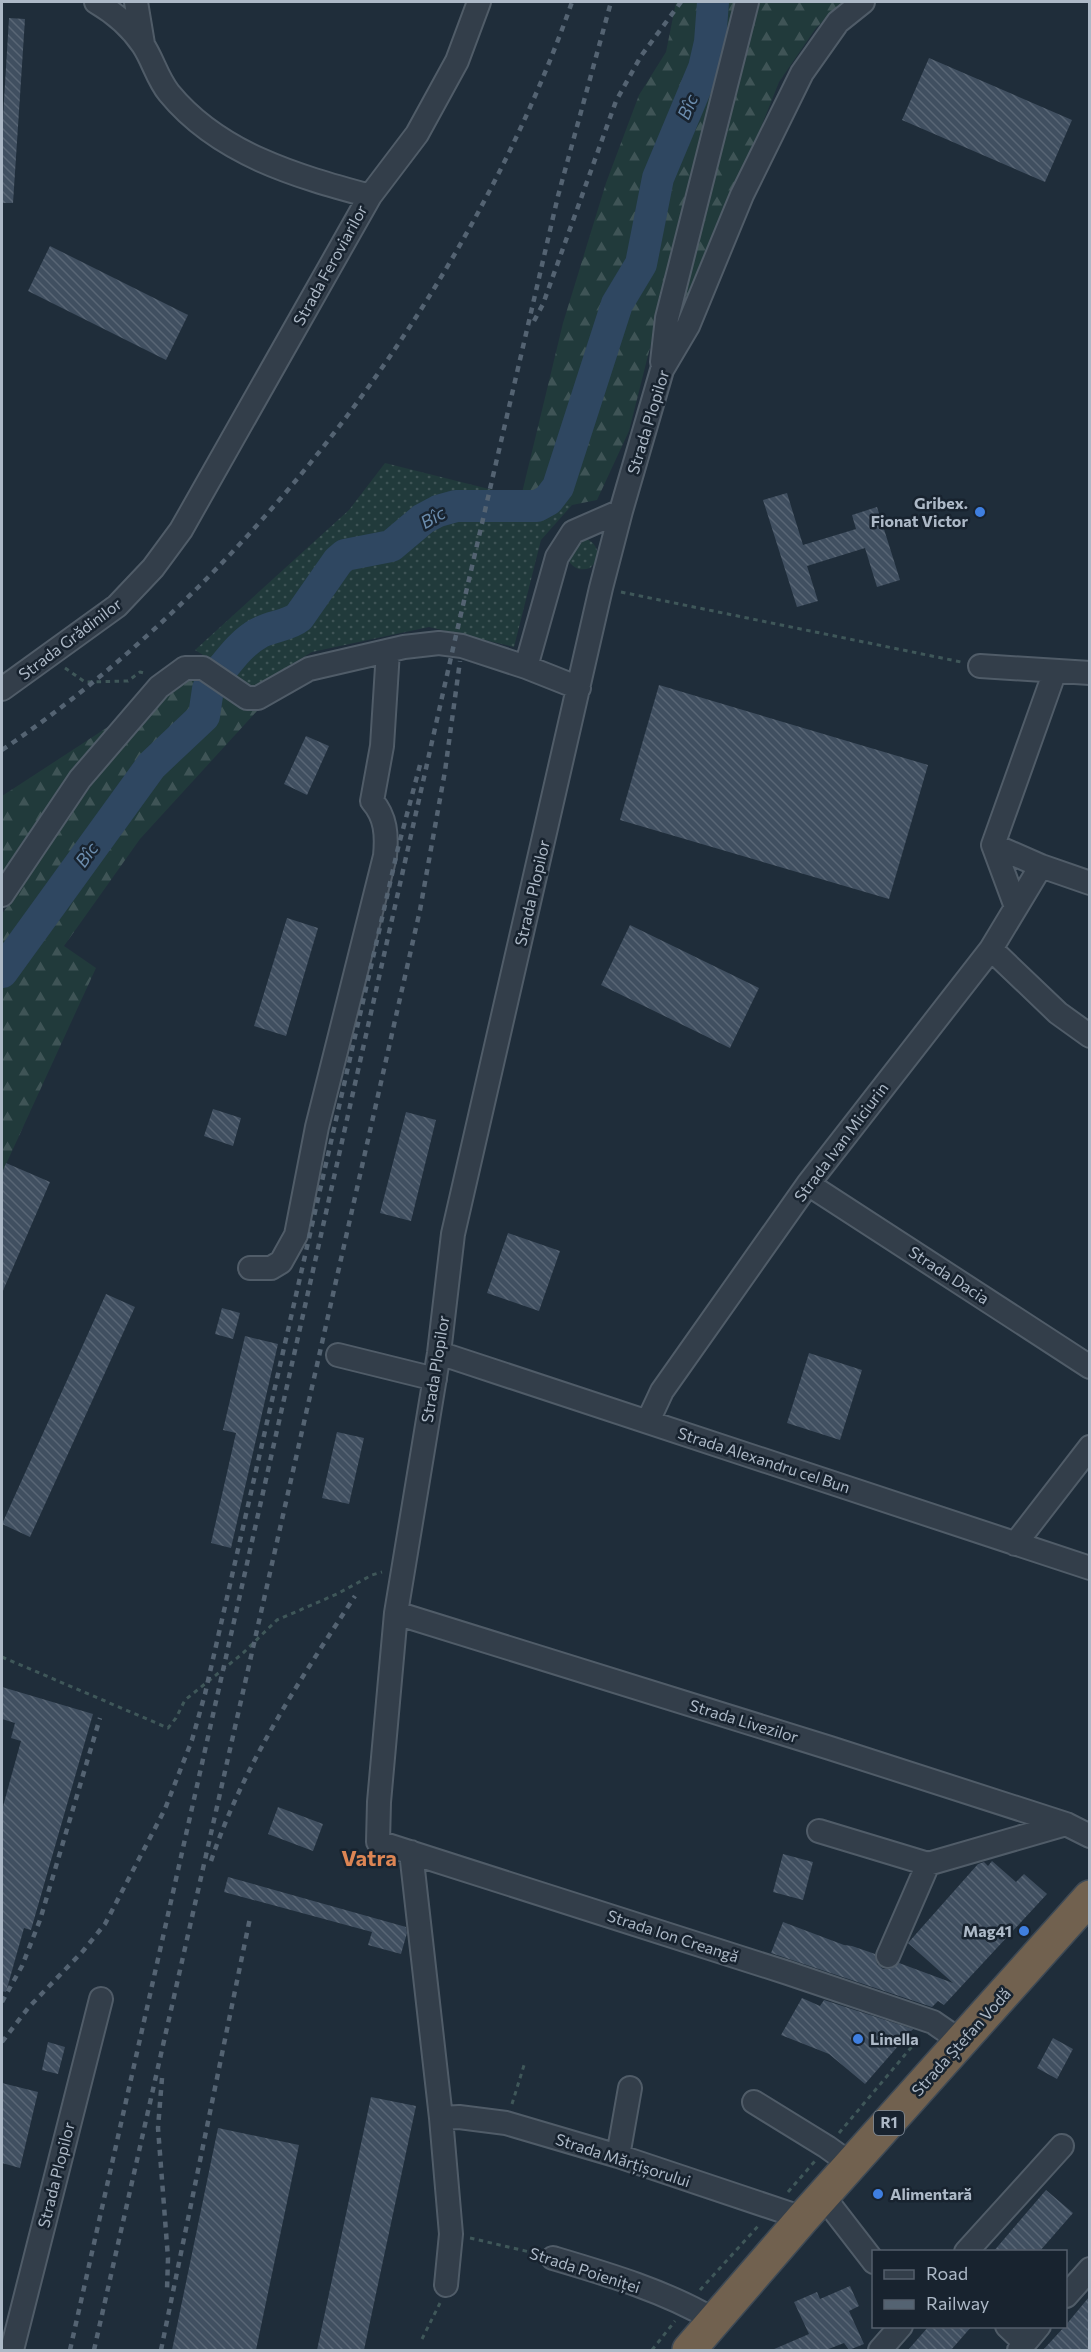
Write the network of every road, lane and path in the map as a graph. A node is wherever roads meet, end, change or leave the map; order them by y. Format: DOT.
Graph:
graph roads {
  1 [pos="96,2"];
  2 [pos="136,2"];
  3 [pos="479,2"];
  4 [pos="747,2"];
  5 [pos="863,2"];
  6 [pos="143,45"];
  7 [pos="370,196"];
  8 [pos="677,322"];
  9 [pos="621,511"];
  10 [pos="181,530"];
  11 [pos="601,588"];
  12 [pos="388,651"];
  13 [pos="49,656"];
  14 [pos="980,666"];
  15 [pos="526,667"];
  16 [pos="1055,671"];
  17 [pos="1089,673"];
  18 [pos="172,676"];
  19 [pos="579,688"];
  20 [pos="2,689"];
  21 [pos="993,845"];
  22 [pos="1041,866"];
  23 [pos="1089,883"];
  24 [pos="2,895"];
  25 [pos="1016,908"];
  26 [pos="991,949"];
  27 [pos="1089,1036"];
  28 [pos="808,1184"];
  29 [pos="250,1268"];
  30 [pos="439,1353"];
  31 [pos="338,1355"];
  32 [pos="1089,1367"];
  33 [pos="435,1379"];
  34 [pos="648,1421"];
  35 [pos="1089,1448"];
  36 [pos="1015,1544"];
  37 [pos="404,1567"];
  38 [pos="1089,1568"];
  39 [pos="396,1613"];
  40 [pos="2,1657"];
  41 [pos="1066,1824"];
  42 [pos="819,1831"];
  43 [pos="1089,1836"];
  44 [pos="378,1842"];
  45 [pos="411,1852"];
  46 [pos="928,1864"];
  47 [pos="1089,1896"];
  48 [pos="888,1956"];
  49 [pos="101,1999"];
  50 [pos="933,2022"];
  51 [pos="962,2042"];
  52 [pos="525,2062"];
  53 [pos="630,2088"];
  54 [pos="754,2102"];
  55 [pos="441,2118"];
  56 [pos="506,2123"];
  57 [pos="1062,2146"];
  58 [pos="618,2156"];
  59 [pos="840,2156"];
  60 [pos="800,2208"];
  61 [pos="451,2234"];
  62 [pos="968,2250"];
  63 [pos="553,2258"];
  64 [pos="872,2261"];
  65 [pos="1089,2269"];
  66 [pos="446,2285"];
  67 [pos="1067,2294"];
  68 [pos="701,2312"];
  69 [pos="899,2328"];
  70 [pos="1010,2328"];
  71 [pos="422,2339"];
  72 [pos="1028,2340"];
  73 [pos="12,2350"];
  74 [pos="652,2350"];
  75 [pos="689,2350"];
  76 [pos="880,2350"];
  1 -- 6 [label="street"];
  2 -- 6 [label="street"];
  3 -- 7 [label="street, Strada Feroviarilor"];
  4 -- 8 [label="street"];
  5 -- 8 [label="street"];
  6 -- 7 [label="street"];
  7 -- 10 [label="street, Strada Feroviarilor"];
  8 -- 9 [label="street, Strada Plopilor"];
  9 -- 11 [label="street, Strada Plopilor"];
  9 -- 15 [label="street"];
  10 -- 13 [label="street, Strada Grădinilor"];
  11 -- 14 [label="path"];
  11 -- 19 [label="street, Strada Plopilor"];
  12 -- 15 [label="street"];
  12 -- 18 [label="street"];
  12 -- 29 [label="street"];
  13 -- 18 [label="path"];
  13 -- 20 [label="street, Strada Grădinilor"];
  14 -- 16 [label="street"];
  15 -- 19 [label="street"];
  16 -- 17 [label="street"];
  16 -- 21 [label="street"];
  18 -- 24 [label="street"];
  19 -- 30 [label="street, Strada Plopilor"];
  21 -- 22 [label="street"];
  21 -- 25 [label="street"];
  22 -- 23 [label="street"];
  22 -- 25 [label="street, Strada Ivan Miciurin"];
  25 -- 26 [label="street, Strada Ivan Miciurin"];
  26 -- 27 [label="street"];
  26 -- 28 [label="street, Strada Ivan Miciurin"];
  28 -- 32 [label="street, Strada Dacia"];
  28 -- 34 [label="street, Strada Ivan Miciurin"];
  30 -- 33 [label="street, Strada Plopilor"];
  30 -- 34 [label="street, Strada Alexandru cel Bun"];
  31 -- 33 [label="street"];
  33 -- 37 [label="street, Strada Plopilor"];
  34 -- 36 [label="street, Strada Alexandru cel Bun"];
  35 -- 36 [label="street"];
  36 -- 38 [label="street, Strada Alexandru cel Bun"];
  37 -- 39 [label="street, Strada Plopilor"];
  37 -- 40 [label="path"];
  39 -- 41 [label="street, Strada Livezilor"];
  39 -- 44 [label="street, Strada Plopilor"];
  41 -- 43 [label="street, Strada Livezilor"];
  41 -- 46 [label="street"];
  42 -- 46 [label="street"];
  44 -- 45 [label="street, Strada Ion Creangă"];
  45 -- 50 [label="street, Strada Ion Creangă"];
  45 -- 55 [label="street"];
  46 -- 48 [label="street"];
  47 -- 51 [label="highway, Strada Ștefan Vodă / R1"];
  49 -- 73 [label="street, Strada Plopilor"];
  50 -- 51 [label="street, Strada Ion Creangă"];
  50 -- 59 [label="path"];
  51 -- 59 [label="highway, Strada Ștefan Vodă / R1"];
  52 -- 56 [label="path"];
  53 -- 58 [label="street"];
  54 -- 59 [label="street"];
  55 -- 56 [label="street, Strada Mărțișorului"];
  55 -- 61 [label="street"];
  56 -- 58 [label="street, Strada Mărțișorului"];
  57 -- 62 [label="street"];
  58 -- 60 [label="street, Strada Mărțișorului"];
  59 -- 60 [label="highway, Strada Ștefan Vodă / R1"];
  59 -- 60 [label="path"];
  60 -- 64 [label="street"];
  60 -- 68 [label="highway, Strada Ștefan Vodă / R1"];
  60 -- 68 [label="path"];
  61 -- 63 [label="path, Strada Poieniței"];
  61 -- 66 [label="street"];
  63 -- 68 [label="street, Strada Poieniței"];
  65 -- 67 [label="street"];
  66 -- 71 [label="path"];
  68 -- 74 [label="path"];
  68 -- 75 [label="highway, Strada Ștefan Vodă / R1"];
  69 -- 76 [label="street"];
  70 -- 72 [label="street"];
}
